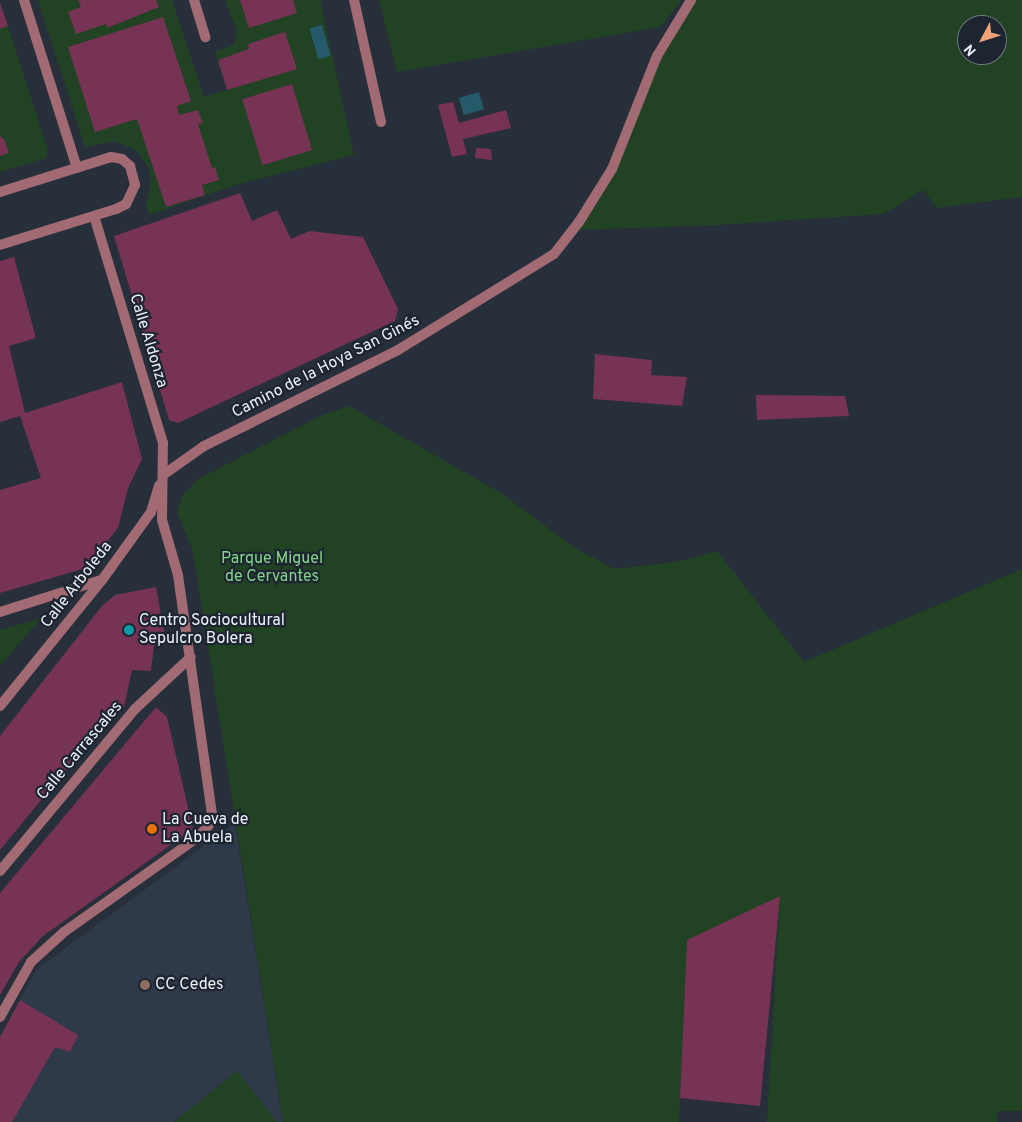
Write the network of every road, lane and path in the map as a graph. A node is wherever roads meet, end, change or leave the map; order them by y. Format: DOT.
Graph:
graph roads {
  1 [pos="24,0"];
  2 [pos="194,0"];
  3 [pos="354,0"];
  4 [pos="691,0"];
  5 [pos="205,37"];
  6 [pos="381,122"];
  7 [pos="77,168"];
  8 [pos="0,192"];
  9 [pos="94,216"];
  10 [pos="0,246"];
  11 [pos="163,475"];
  12 [pos="102,580"];
  13 [pos="0,612"];
  14 [pos="191,657"];
  15 [pos="0,706"];
  16 [pos="0,871"];
  17 [pos="0,1017"];
  1 -- 7 [label="street"];
  2 -- 5 [label="street"];
  3 -- 6 [label="street"];
  4 -- 11 [label="street, Camino de la Hoya San Ginés"];
  7 -- 8 [label="street"];
  7 -- 9 [label="street"];
  9 -- 10 [label="street"];
  9 -- 11 [label="street, Calle Aldonza"];
  11 -- 12 [label="street, Calle Arboleda"];
  11 -- 14 [label="street, Calle Aldonza"];
  12 -- 13 [label="street"];
  12 -- 15 [label="street, Calle Arboleda"];
  14 -- 16 [label="street, Calle Carrascales"];
  14 -- 17 [label="street, Calle Aldonza"];
}
